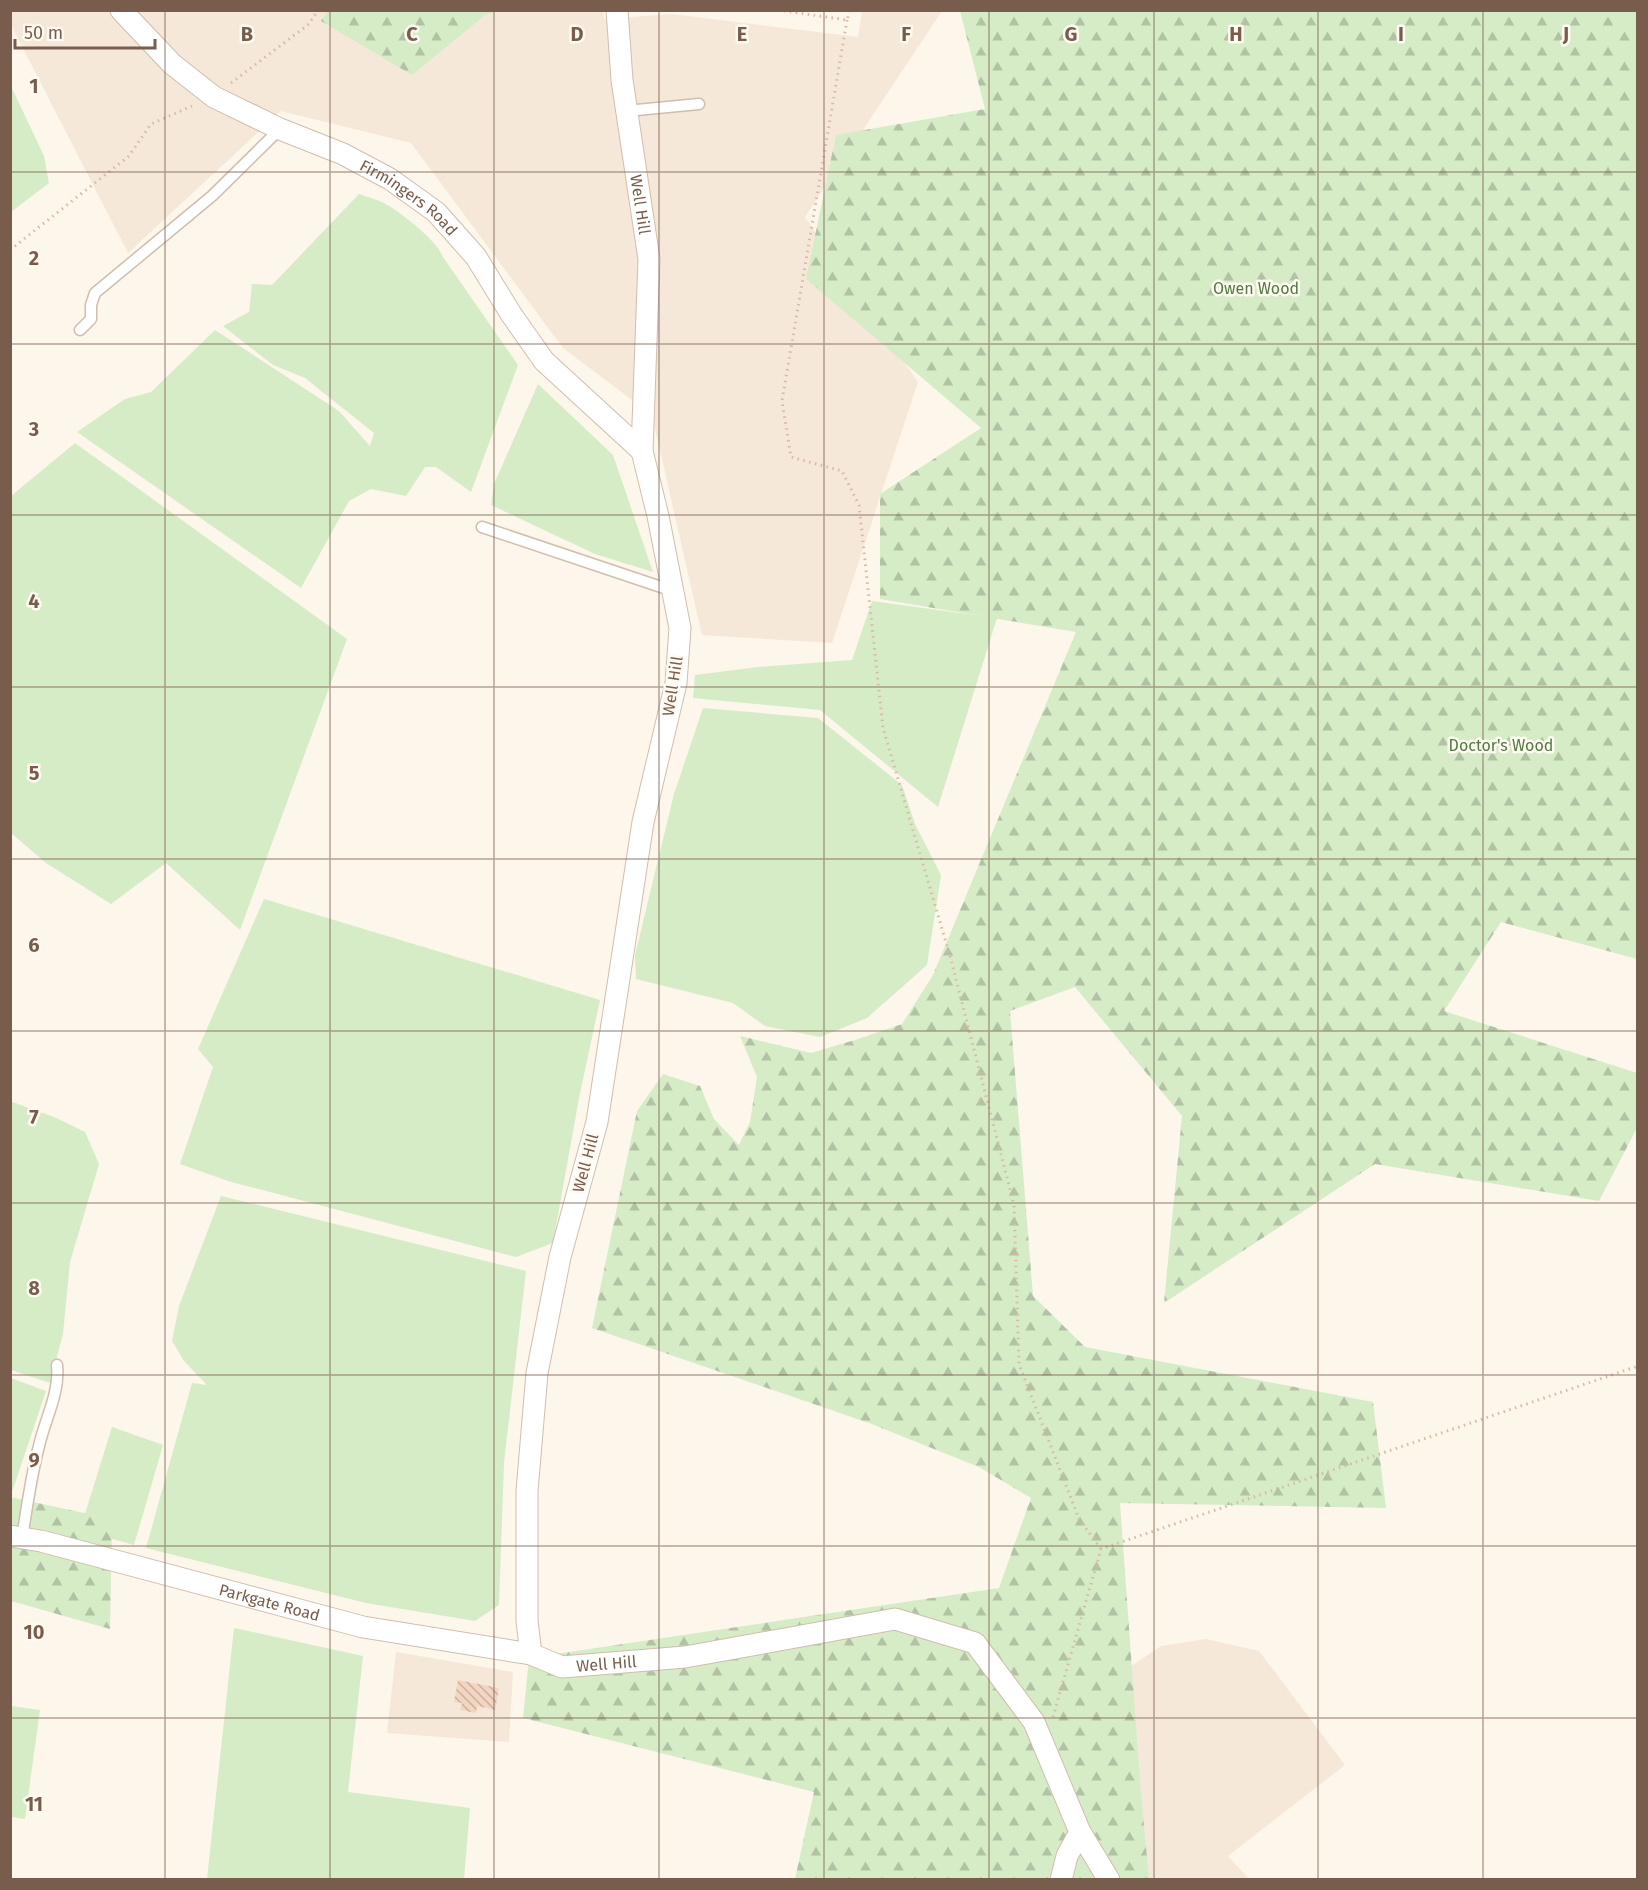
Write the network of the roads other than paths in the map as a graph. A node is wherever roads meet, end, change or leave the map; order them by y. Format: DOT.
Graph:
graph roads {
  1 [pos="122,10"];
  2 [pos="616,10"];
  3 [pos="699,104"];
  4 [pos="626,111"];
  5 [pos="280,129"];
  6 [pos="80,330"];
  7 [pos="642,451"];
  8 [pos="482,527"];
  9 [pos="674,591"];
  10 [pos="57,1365"];
  11 [pos="16,1537"];
  12 [pos="531,1654"];
  13 [pos="1080,1832"];
  14 [pos="1060,1880"];
  15 [pos="1109,1880"];
  1 -- 5 [label="street, Firmingers Road"];
  2 -- 4 [label="street, Well Hill"];
  3 -- 4 [label="lane"];
  4 -- 7 [label="street, Well Hill"];
  5 -- 6 [label="lane"];
  5 -- 7 [label="street, Firmingers Road"];
  7 -- 9 [label="street, Well Hill"];
  8 -- 9 [label="lane"];
  9 -- 12 [label="street, Well Hill"];
  10 -- 11 [label="lane"];
  11 -- 12 [label="street, Parkgate Road"];
  12 -- 13 [label="street, Well Hill"];
  13 -- 14 [label="street"];
  13 -- 15 [label="street, Well Hill"];
}
